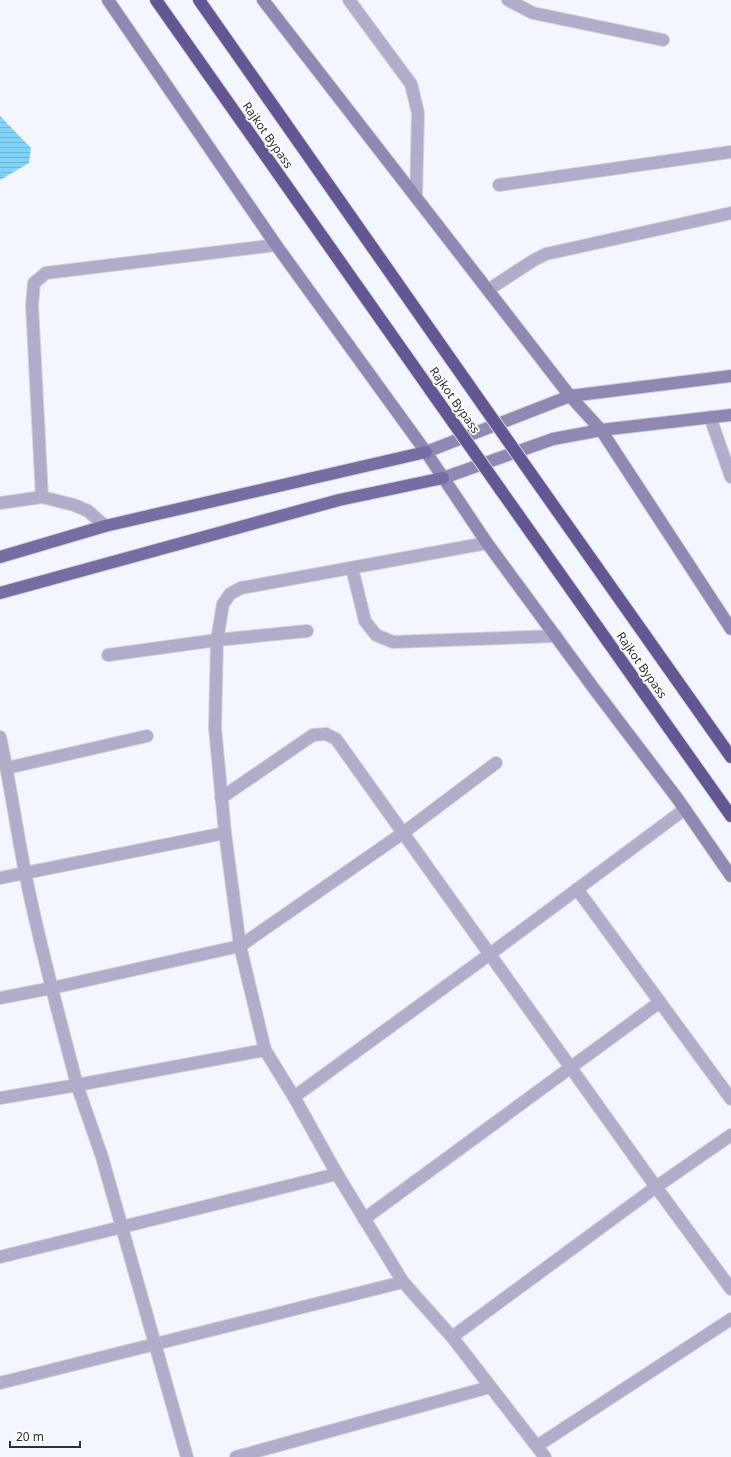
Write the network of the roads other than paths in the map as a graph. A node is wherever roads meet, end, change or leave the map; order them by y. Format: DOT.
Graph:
graph roads {
  1 [pos="108,0"];
  2 [pos="156,0"];
  3 [pos="199,0"];
  4 [pos="263,0"];
  5 [pos="350,0"];
  6 [pos="508,0"];
  7 [pos="663,40"];
  8 [pos="731,152"];
  9 [pos="499,185"];
  10 [pos="416,196"];
  11 [pos="731,213"];
  12 [pos="276,245"];
  13 [pos="488,290"];
  14 [pos="731,376"];
  15 [pos="570,396"];
  16 [pos="731,415"];
  17 [pos="710,417"];
  18 [pos="601,430"];
  19 [pos="426,452"];
  20 [pos="731,477"];
  21 [pos="444,478"];
  22 [pos="42,497"];
  23 [pos="0,503"];
  24 [pos="105,526"];
  25 [pos="487,543"];
  26 [pos="0,557"];
  27 [pos="352,568"];
  28 [pos="0,593"];
  29 [pos="731,629"];
  30 [pos="307,631"];
  31 [pos="556,636"];
  32 [pos="217,640"];
  33 [pos="108,655"];
  34 [pos="147,736"];
  35 [pos="0,737"];
  36 [pos="731,757"];
  37 [pos="496,763"];
  38 [pos="7,768"];
  39 [pos="221,798"];
  40 [pos="685,809"];
  41 [pos="731,816"];
  42 [pos="224,833"];
  43 [pos="403,833"];
  44 [pos="25,872"];
  45 [pos="731,876"];
  46 [pos="0,878"];
  47 [pos="577,889"];
  48 [pos="240,946"];
  49 [pos="490,954"];
  50 [pos="52,988"];
  51 [pos="0,998"];
  52 [pos="660,1002"];
  53 [pos="265,1050"];
  54 [pos="571,1067"];
  55 [pos="77,1085"];
  56 [pos="294,1097"];
  57 [pos="0,1098"];
  58 [pos="731,1099"];
  59 [pos="731,1135"];
  60 [pos="337,1174"];
  61 [pos="656,1188"];
  62 [pos="364,1219"];
  63 [pos="122,1227"];
  64 [pos="0,1257"];
  65 [pos="403,1282"];
  66 [pos="731,1289"];
  67 [pos="731,1319"];
  68 [pos="452,1337"];
  69 [pos="155,1344"];
  70 [pos="0,1383"];
  71 [pos="490,1387"];
  72 [pos="537,1446"];
  73 [pos="187,1457"];
  74 [pos="236,1457"];
  75 [pos="545,1457"];
  1 -- 12 [label="street"];
  2 -- 41 [label="highway, Rajkot Bypass, bridge"];
  3 -- 36 [label="highway, Rajkot Bypass, bridge"];
  4 -- 10 [label="street"];
  5 -- 10 [label="street"];
  6 -- 7 [label="street"];
  8 -- 9 [label="street"];
  10 -- 13 [label="street"];
  11 -- 13 [label="street"];
  12 -- 19 [label="street"];
  12 -- 22 [label="street"];
  13 -- 15 [label="street"];
  14 -- 15 [label="street"];
  15 -- 18 [label="street"];
  15 -- 19 [label="street"];
  16 -- 17 [label="street"];
  17 -- 18 [label="street"];
  17 -- 20 [label="street"];
  18 -- 21 [label="street"];
  18 -- 29 [label="street"];
  19 -- 21 [label="street"];
  19 -- 24 [label="main road"];
  21 -- 25 [label="street"];
  21 -- 28 [label="main road"];
  22 -- 23 [label="street"];
  22 -- 24 [label="street"];
  24 -- 26 [label="main road"];
  25 -- 27 [label="street"];
  25 -- 31 [label="street"];
  27 -- 31 [label="street"];
  27 -- 32 [label="street"];
  30 -- 32 [label="street"];
  31 -- 40 [label="street"];
  32 -- 33 [label="street"];
  32 -- 39 [label="street"];
  34 -- 38 [label="street"];
  35 -- 38 [label="street"];
  37 -- 43 [label="street"];
  38 -- 44 [label="street"];
  39 -- 42 [label="street"];
  39 -- 43 [label="street"];
  40 -- 45 [label="street"];
  40 -- 47 [label="street"];
  42 -- 44 [label="street"];
  42 -- 48 [label="street"];
  43 -- 48 [label="street"];
  43 -- 49 [label="street"];
  44 -- 46 [label="street"];
  44 -- 50 [label="street"];
  47 -- 49 [label="street"];
  47 -- 52 [label="street"];
  48 -- 50 [label="street"];
  48 -- 53 [label="street"];
  49 -- 54 [label="street"];
  49 -- 56 [label="street"];
  50 -- 51 [label="street"];
  50 -- 55 [label="street"];
  52 -- 54 [label="street"];
  52 -- 58 [label="street"];
  53 -- 55 [label="street"];
  53 -- 56 [label="street"];
  54 -- 61 [label="street"];
  54 -- 62 [label="street"];
  55 -- 57 [label="street"];
  55 -- 63 [label="street"];
  56 -- 60 [label="street"];
  59 -- 61 [label="street"];
  60 -- 62 [label="street"];
  60 -- 63 [label="street"];
  61 -- 66 [label="street"];
  61 -- 68 [label="street"];
  62 -- 65 [label="street"];
  63 -- 64 [label="street"];
  63 -- 69 [label="street"];
  65 -- 68 [label="street"];
  65 -- 69 [label="street"];
  67 -- 72 [label="street"];
  68 -- 71 [label="street"];
  69 -- 70 [label="street"];
  69 -- 73 [label="street"];
  71 -- 72 [label="street"];
  71 -- 74 [label="street"];
  72 -- 75 [label="street"];
}
